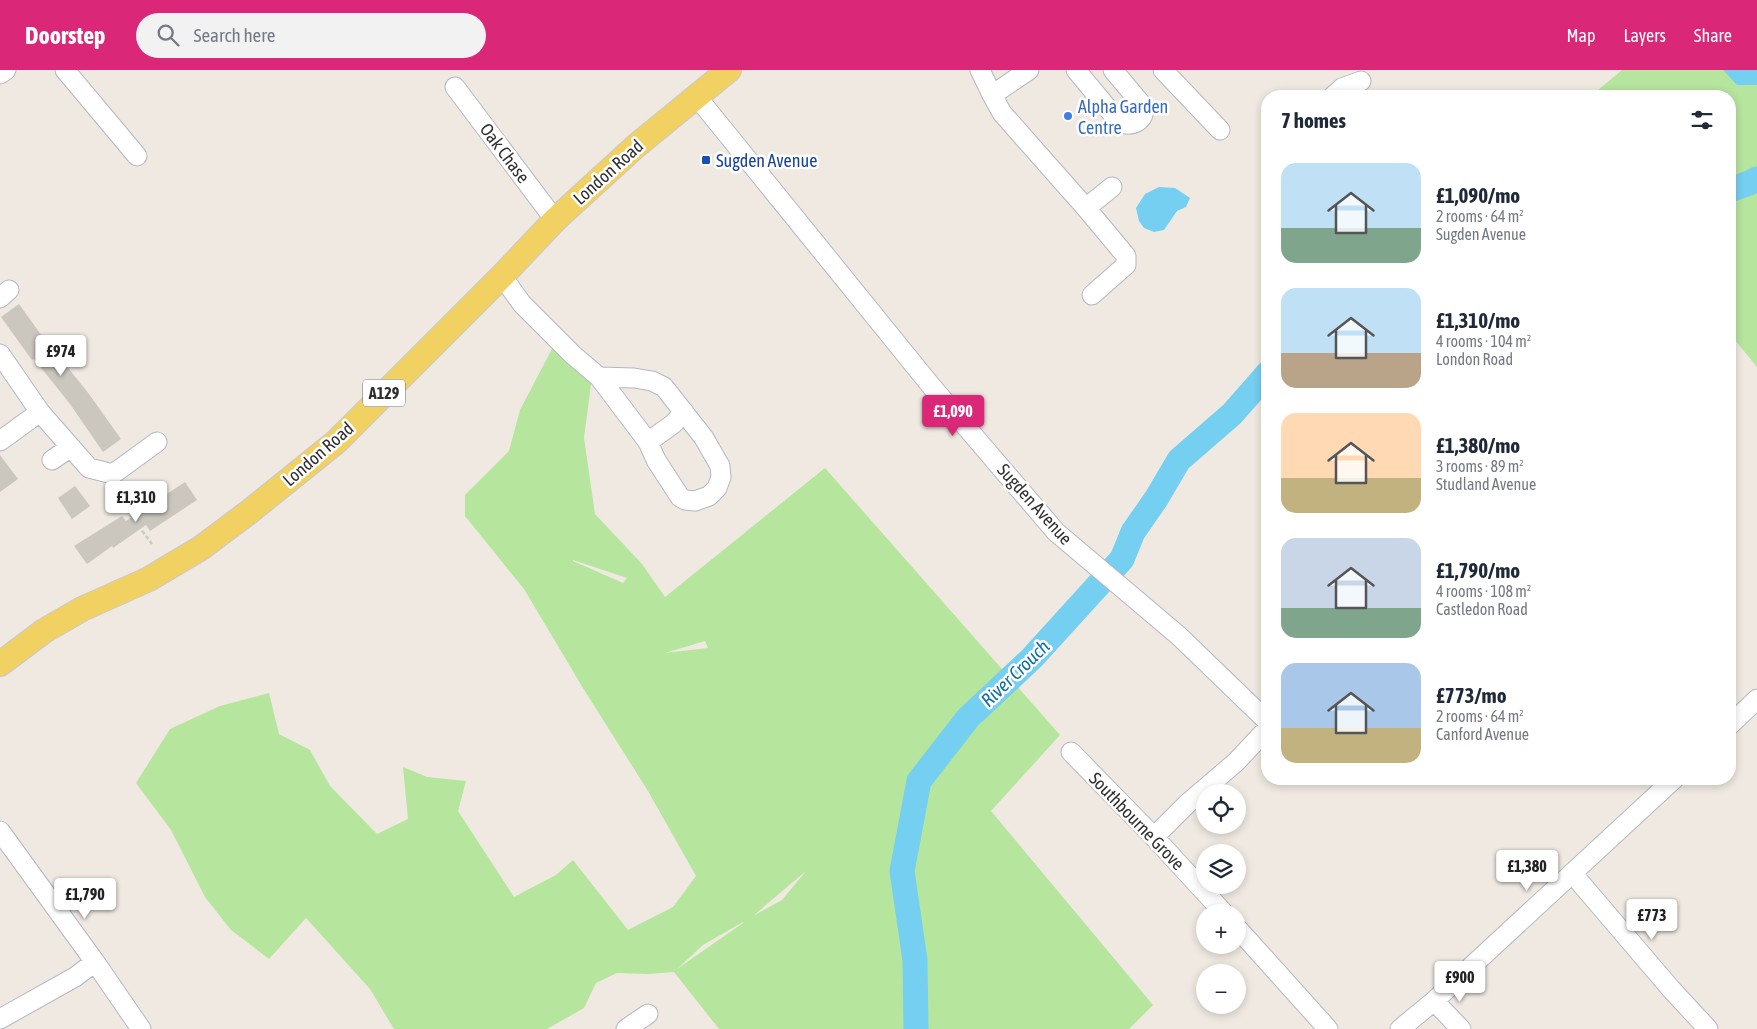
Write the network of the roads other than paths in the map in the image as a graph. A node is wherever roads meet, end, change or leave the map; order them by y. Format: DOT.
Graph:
graph roads {
  1 [pos="6,70"];
  2 [pos="65,70"];
  3 [pos="729,70"];
  4 [pos="980,70"];
  5 [pos="1029,70"];
  6 [pos="1076,70"];
  7 [pos="1113,70"];
  8 [pos="1163,70"];
  9 [pos="0,74"];
  10 [pos="1359,82"];
  11 [pos="455,87"];
  12 [pos="1340,90"];
  13 [pos="992,96"];
  14 [pos="697,97"];
  15 [pos="1220,130"];
  16 [pos="137,156"];
  17 [pos="1112,187"];
  18 [pos="1086,208"];
  19 [pos="555,220"];
  20 [pos="502,276"];
  21 [pos="1092,295"];
  22 [pos="0,354"];
  23 [pos="600,377"];
  24 [pos="40,412"];
  25 [pos="684,412"];
  26 [pos="0,441"];
  27 [pos="157,442"];
  28 [pos="648,442"];
  29 [pos="71,447"];
  30 [pos="52,460"];
  31 [pos="0,664"];
  32 [pos="1757,699"];
  33 [pos="1261,715"];
  34 [pos="1736,719"];
  35 [pos="1261,735"];
  36 [pos="1071,752"];
  37 [pos="1667,785"];
  38 [pos="0,831"];
  39 [pos="1154,837"];
  40 [pos="1572,873"];
  41 [pos="1215,904"];
  42 [pos="1246,938"];
  43 [pos="95,962"];
  44 [pos="1434,1001"];
  45 [pos="648,1014"];
  46 [pos="0,1019"];
  47 [pos="141,1029"];
  48 [pos="626,1029"];
  49 [pos="1328,1029"];
  50 [pos="1400,1029"];
  51 [pos="1461,1029"];
  52 [pos="1708,1029"];
  1 -- 9 [label="street"];
  2 -- 16 [label="street"];
  3 -- 14 [label="main road, London Road / A129"];
  4 -- 13 [label="street"];
  5 -- 13 [label="street"];
  6 -- 7 [label="street"];
  8 -- 15 [label="street"];
  10 -- 12 [label="street"];
  11 -- 19 [label="street, Oak Chase"];
  13 -- 18 [label="street"];
  14 -- 19 [label="main road, London Road / A129"];
  14 -- 33 [label="street, Sugden Avenue"];
  17 -- 18 [label="street"];
  18 -- 21 [label="street"];
  19 -- 20 [label="main road, London Road / A129"];
  20 -- 23 [label="street"];
  20 -- 31 [label="main road, London Road / A129"];
  22 -- 24 [label="street"];
  23 -- 25 [label="street"];
  23 -- 28 [label="street"];
  24 -- 26 [label="street"];
  24 -- 29 [label="street"];
  25 -- 28 [label="street"];
  25 -- 28 [label="street"];
  27 -- 29 [label="street"];
  29 -- 30 [label="street"];
  32 -- 34 [label="street"];
  35 -- 39 [label="street"];
  36 -- 39 [label="street, Southbourne Grove"];
  37 -- 40 [label="street"];
  38 -- 43 [label="street"];
  39 -- 41 [label="street, Southbourne Grove"];
  40 -- 44 [label="street"];
  40 -- 52 [label="street"];
  42 -- 49 [label="street"];
  43 -- 46 [label="street"];
  43 -- 47 [label="street"];
  44 -- 50 [label="street"];
  44 -- 51 [label="street"];
  45 -- 48 [label="street"];
}
